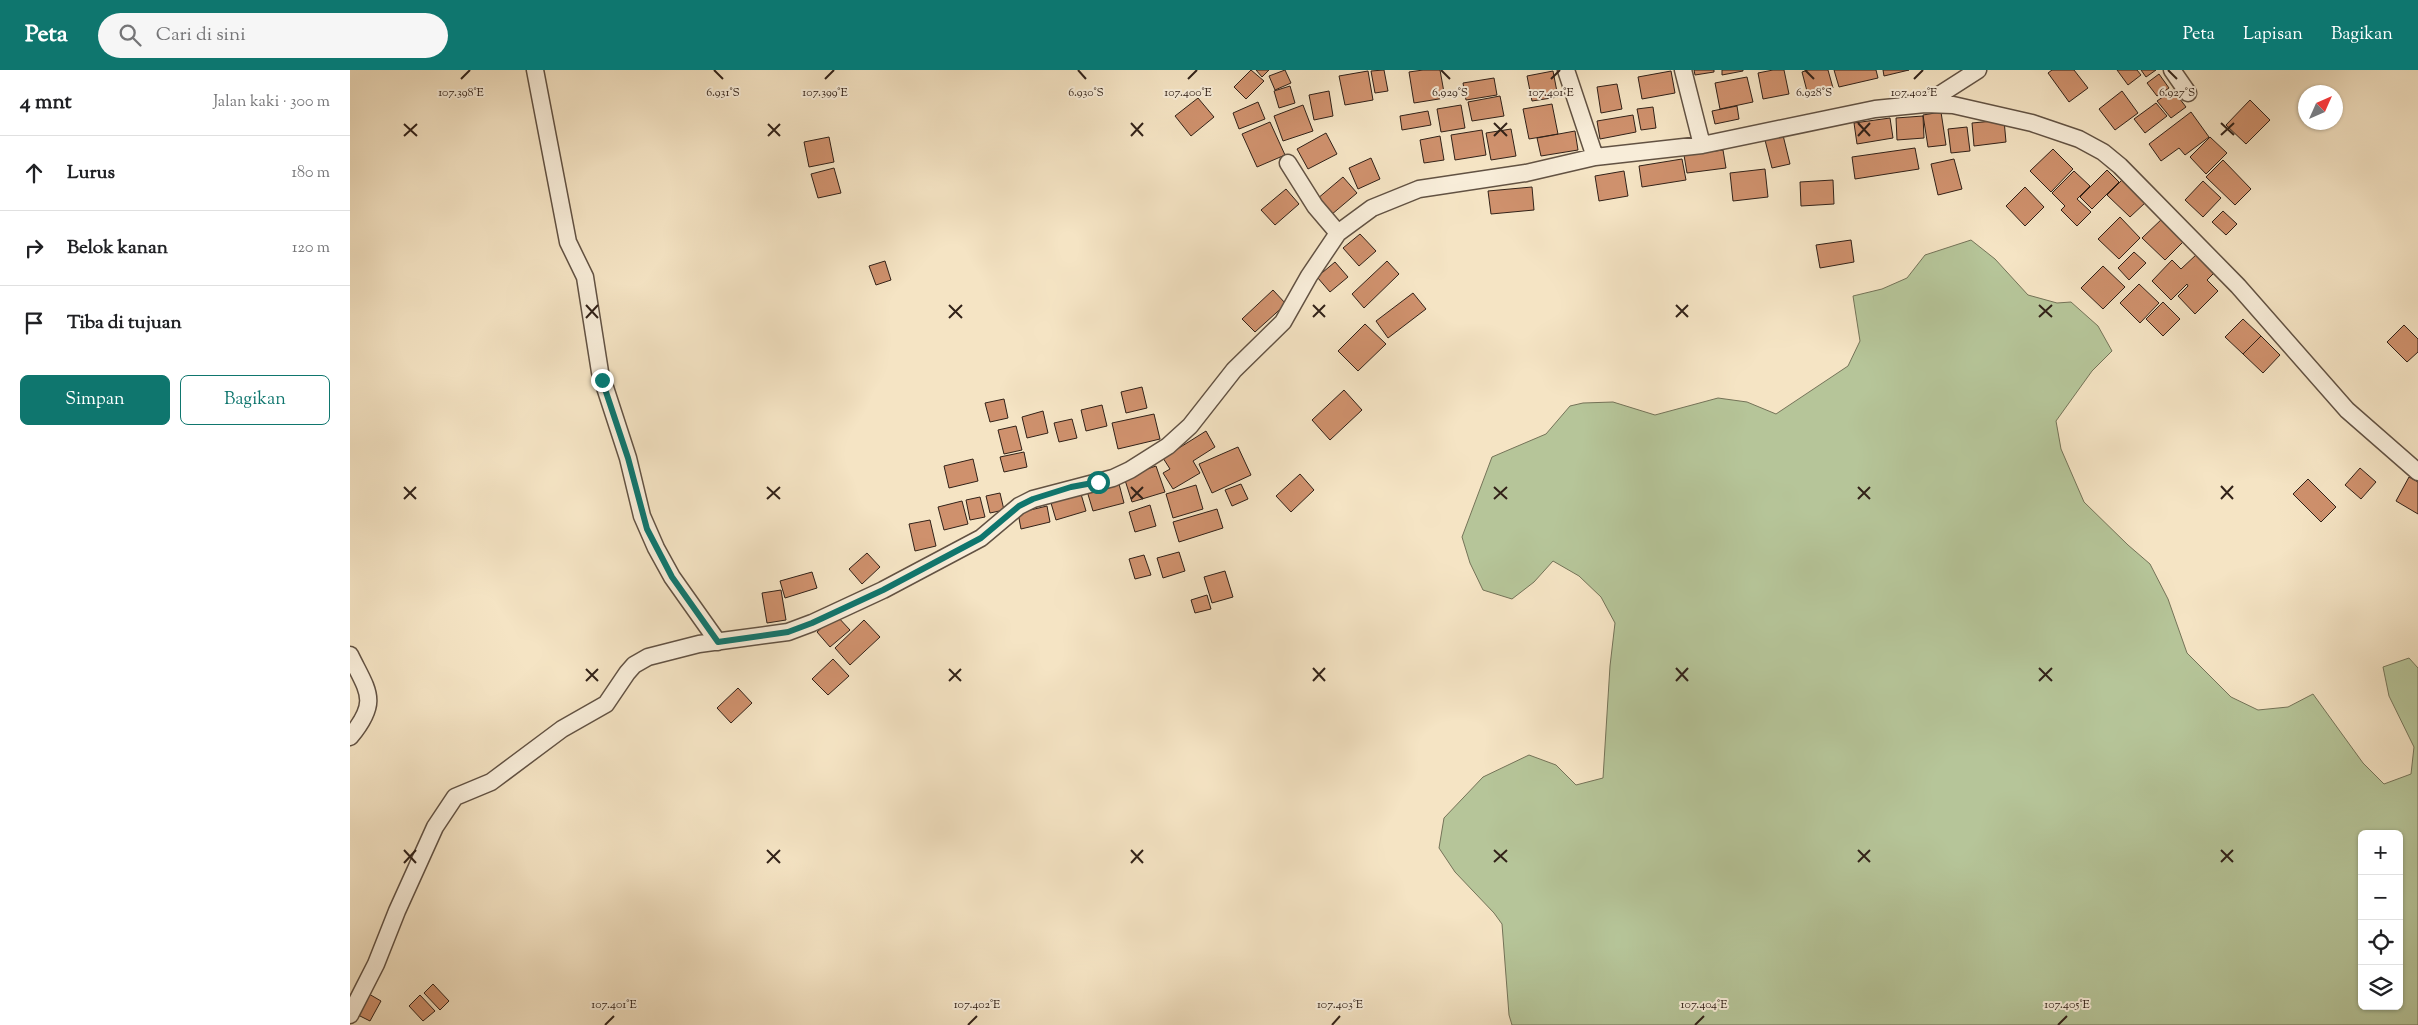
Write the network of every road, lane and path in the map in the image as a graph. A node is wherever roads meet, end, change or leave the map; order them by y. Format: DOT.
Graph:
graph roads {
  1 [pos="535,70"];
  2 [pos="1566,70"];
  3 [pos="1683,70"];
  4 [pos="1978,70"];
  5 [pos="2172,70"];
  6 [pos="2188,93"];
  7 [pos="1925,104"];
  8 [pos="1702,145"];
  9 [pos="1595,157"];
  10 [pos="1288,163"];
  11 [pos="1338,233"];
  12 [pos="2418,472"];
  13 [pos="718,642"];
  14 [pos="350,655"];
  15 [pos="350,737"];
  16 [pos="350,1015"];
  1 -- 13 [label="street"];
  2 -- 9 [label="street"];
  3 -- 8 [label="street"];
  4 -- 7 [label="street"];
  5 -- 6 [label="street"];
  7 -- 8 [label="street"];
  7 -- 12 [label="street"];
  8 -- 9 [label="street"];
  9 -- 11 [label="street"];
  10 -- 11 [label="street"];
  11 -- 13 [label="street"];
  13 -- 16 [label="street"];
  14 -- 15 [label="street"];
}
